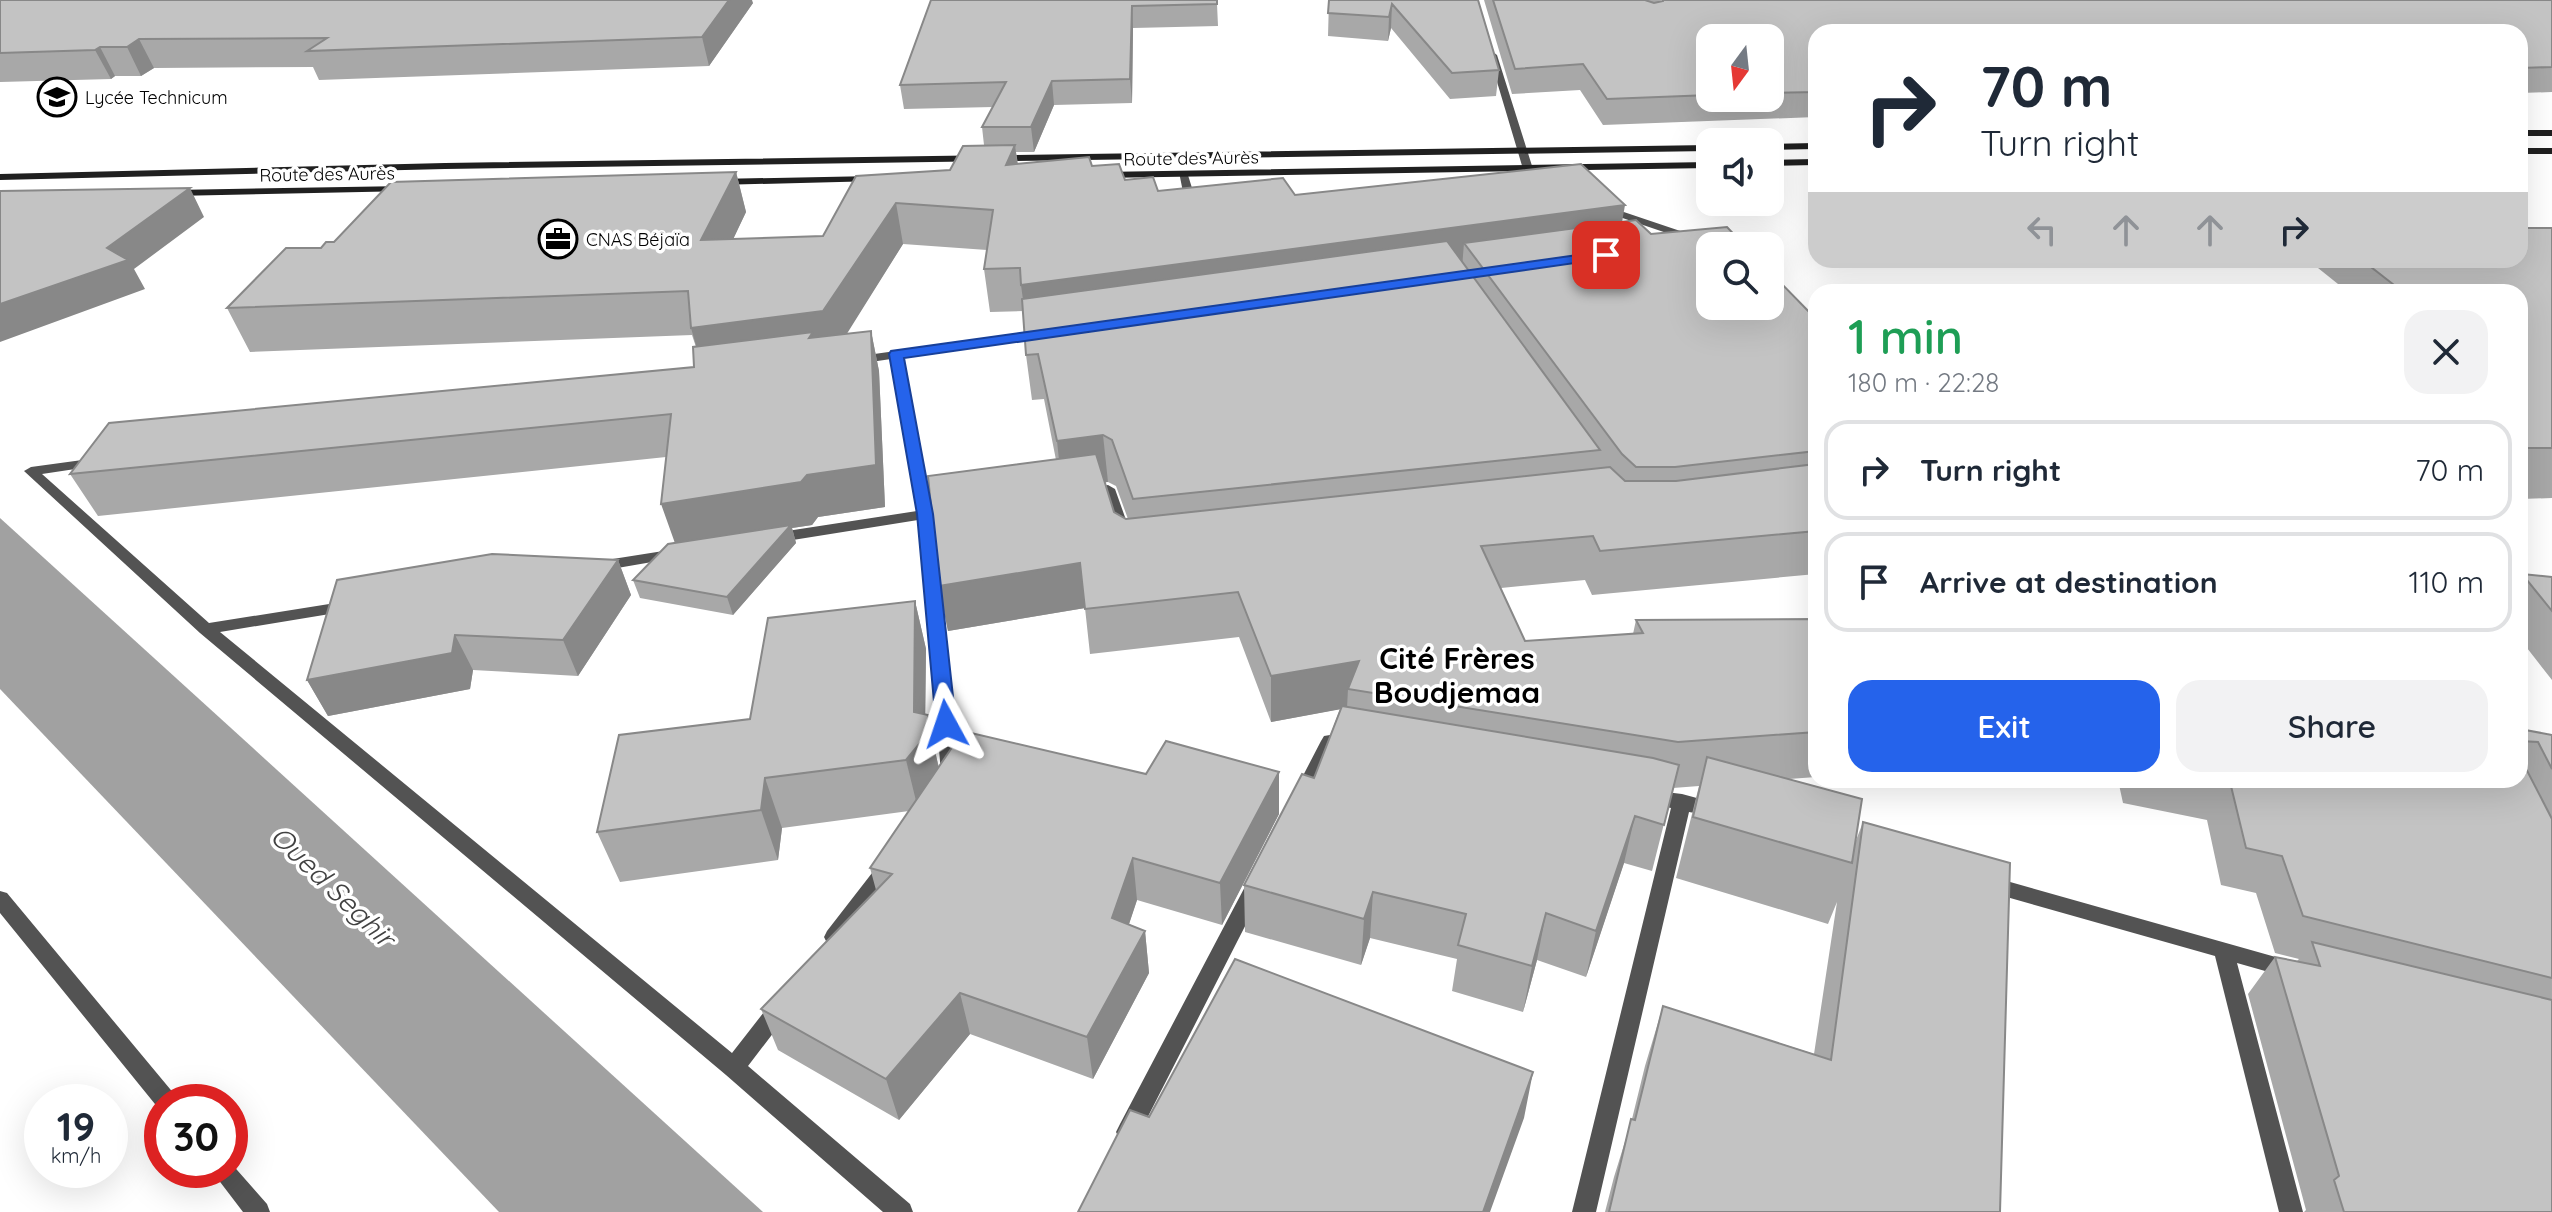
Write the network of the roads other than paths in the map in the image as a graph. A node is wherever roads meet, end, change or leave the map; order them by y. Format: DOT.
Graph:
graph roads {
  1 [pos="1489,43"];
  2 [pos="2528,133"];
  3 [pos="2552,133"];
  4 [pos="1808,146"];
  5 [pos="1784,147"];
  6 [pos="1696,148"];
  7 [pos="2528,151"];
  8 [pos="2552,151"];
  9 [pos="1520,152"];
  10 [pos="1808,162"];
  11 [pos="1784,163"];
  12 [pos="1696,165"];
  13 [pos="1528,169"];
  14 [pos="1183,174"];
  15 [pos="1091,175"];
  16 [pos="0,177"];
  17 [pos="887,179"];
  18 [pos="697,183"];
  19 [pos="412,189"];
  20 [pos="165,194"];
  21 [pos="1589,203"];
  22 [pos="1220,205"];
  23 [pos="1696,242"];
  24 [pos="1696,245"];
  25 [pos="1669,246"];
  26 [pos="1054,332"];
  27 [pos="896,354"];
  28 [pos="849,361"];
  29 [pos="110,460"];
  30 [pos="1078,494"];
  31 [pos="971,508"];
  32 [pos="925,514"];
  33 [pos="753,542"];
  34 [pos="691,552"];
  35 [pos="1129,555"];
  36 [pos="581,569"];
  37 [pos="363,604"];
  38 [pos="206,629"];
  39 [pos="1361,746"];
  40 [pos="1624,793"];
  41 [pos="942,796"];
  42 [pos="1682,801"];
  43 [pos="1294,810"];
  44 [pos="1727,813"];
  45 [pos="895,858"];
  46 [pos="1266,866"];
  47 [pos="1967,878"];
  48 [pos="0,899"];
  49 [pos="2224,952"];
  50 [pos="819,957"];
  51 [pos="2313,975"];
  52 [pos="791,994"];
  53 [pos="734,1068"];
  54 [pos="152,1084"];
  55 [pos="1116,1157"];
  56 [pos="238,1188"];
  57 [pos="258,1212"];
  58 [pos="901,1212"];
  59 [pos="1584,1212"];
  60 [pos="2291,1212"];
  1 -- 9 [label="street"];
  2 -- 3 [label="street"];
  4 -- 5 [label="street"];
  6 -- 9 [label="street, Route des Aurès"];
  7 -- 8 [label="street"];
  9 -- 13 [label="street"];
  9 -- 16 [label="street, Route des Aurès"];
  10 -- 11 [label="street"];
  12 -- 13 [label="street, Route des Aurès"];
  13 -- 14 [label="street, Route des Aurès"];
  14 -- 15 [label="street, Route des Aurès"];
  14 -- 22 [label="street"];
  17 -- 18 [label="street"];
  19 -- 20 [label="street, Route des Aurès"];
  21 -- 23 [label="street"];
  24 -- 25 [label="street"];
  26 -- 27 [label="street"];
  27 -- 28 [label="street"];
  27 -- 32 [label="street"];
  29 -- 38 [label="street"];
  30 -- 35 [label="street"];
  31 -- 32 [label="street"];
  32 -- 33 [label="street"];
  32 -- 41 [label="street"];
  34 -- 36 [label="street"];
  37 -- 38 [label="street"];
  38 -- 53 [label="street"];
  39 -- 43 [label="street"];
  40 -- 42 [label="street"];
  42 -- 44 [label="street"];
  42 -- 59 [label="street"];
  45 -- 50 [label="street"];
  46 -- 55 [label="street"];
  47 -- 49 [label="street"];
  48 -- 54 [label="street"];
  49 -- 51 [label="street"];
  49 -- 60 [label="street"];
  52 -- 53 [label="street"];
  53 -- 58 [label="street"];
  56 -- 57 [label="street"];
}
